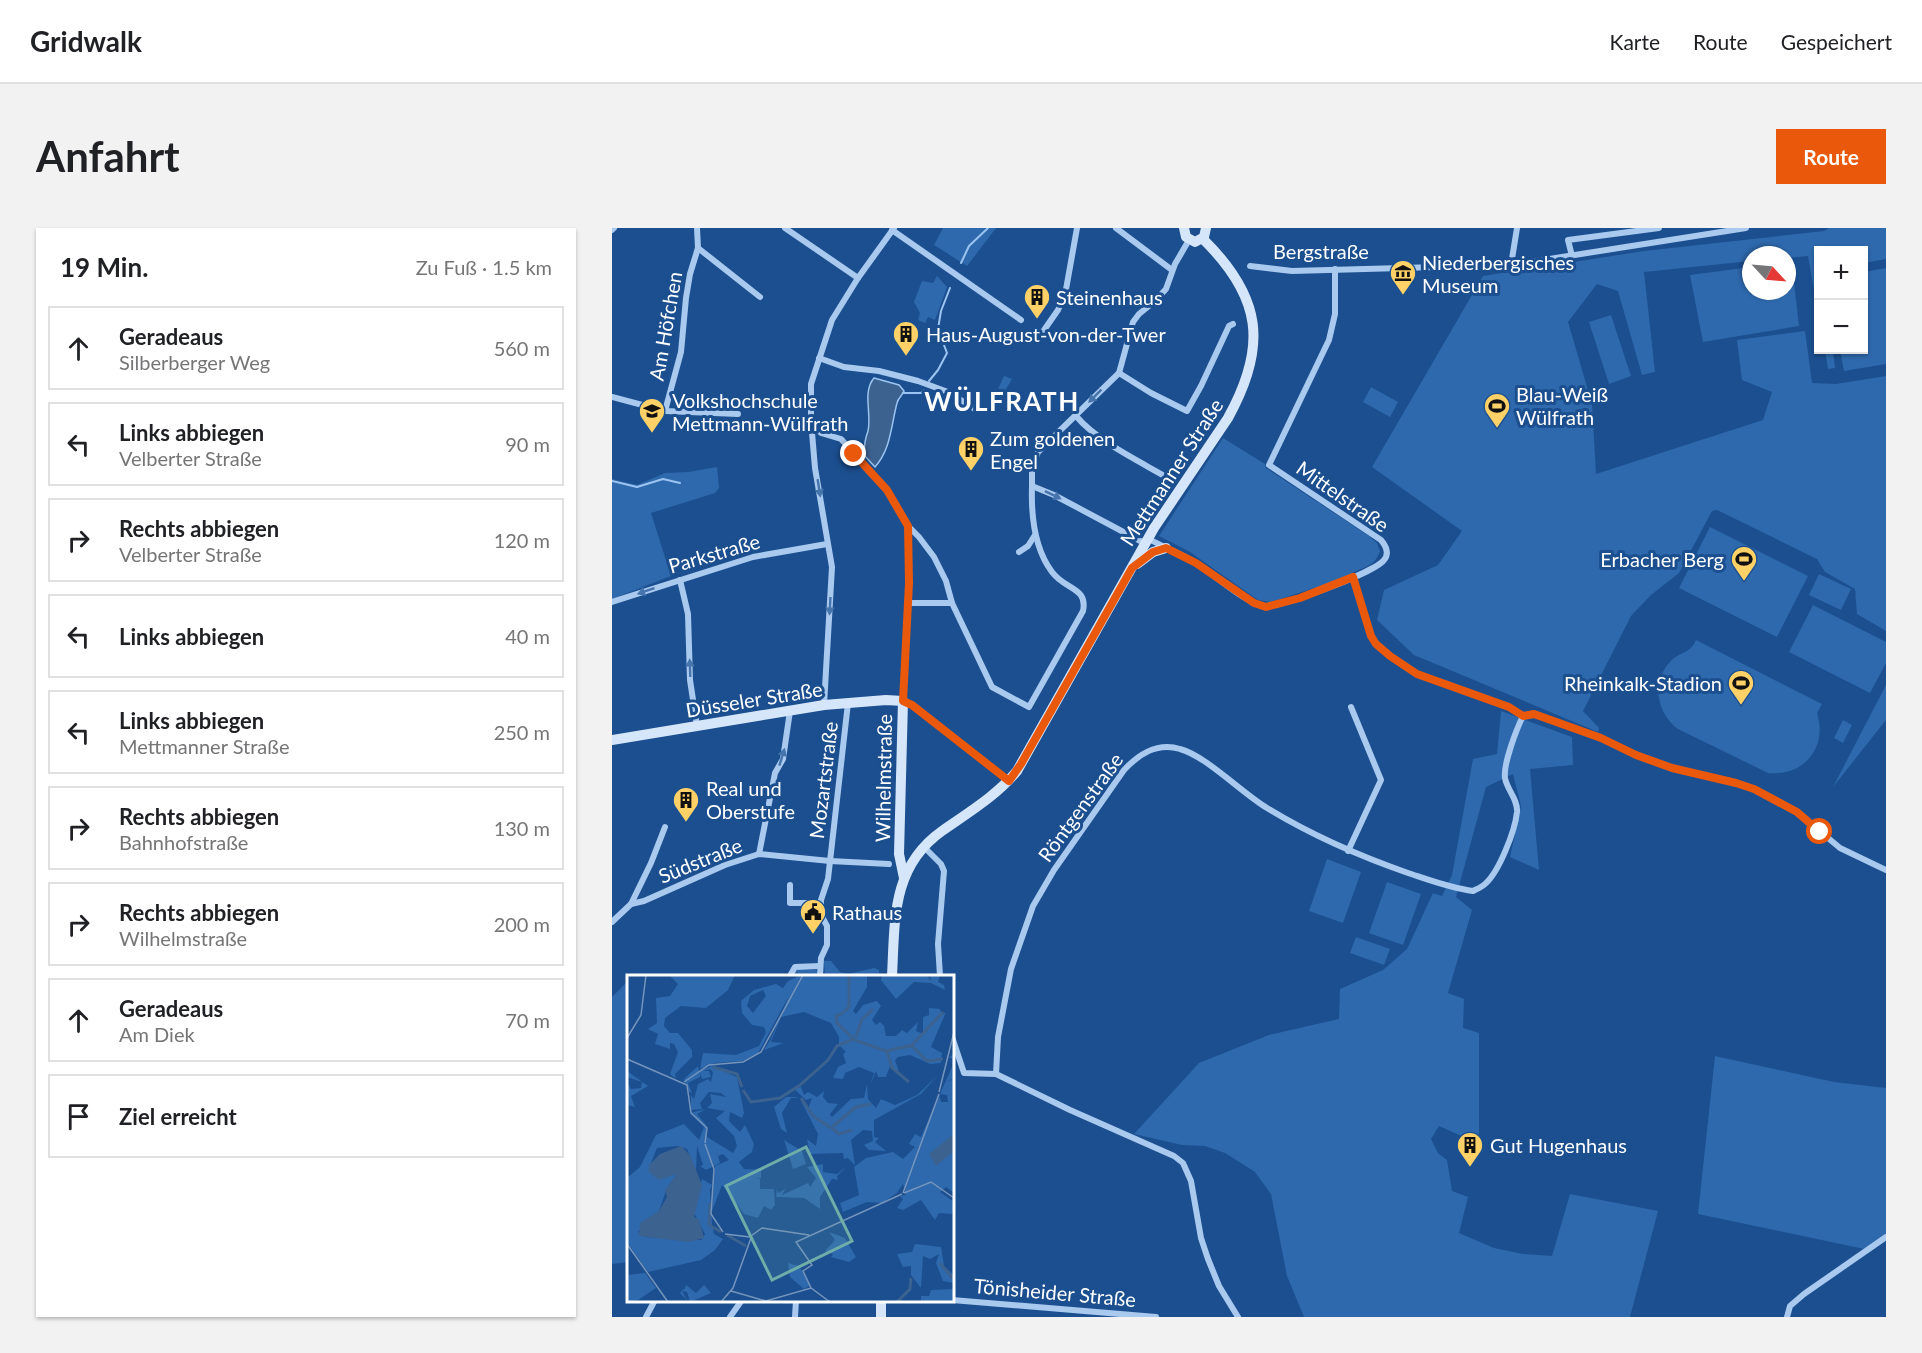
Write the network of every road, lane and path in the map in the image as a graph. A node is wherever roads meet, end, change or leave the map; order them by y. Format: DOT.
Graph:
graph roads {
  1 [pos="697,228"];
  2 [pos="785,228"];
  3 [pos="1077,228"];
  4 [pos="1116,228"];
  5 [pos="1184,228"];
  6 [pos="1517,228"];
  7 [pos="1659,228"];
  8 [pos="1741,228"];
  9 [pos="1746,228"];
  10 [pos="893,229"];
  11 [pos="1204,233"];
  12 [pos="1189,240"];
  13 [pos="698,248"];
  14 [pos="1572,256"];
  15 [pos="1511,265"];
  16 [pos="1250,266"];
  17 [pos="1335,269"];
  18 [pos="1172,270"];
  19 [pos="858,278"];
  20 [pos="760,297"];
  21 [pos="1021,320"];
  22 [pos="1233,324"];
  23 [pos="1042,333"];
  24 [pos="819,358"];
  25 [pos="1119,373"];
  26 [pos="612,397"];
  27 [pos="975,409"];
  28 [pos="665,411"];
  29 [pos="738,414"];
  30 [pos="1076,416"];
  31 [pos="811,422"];
  32 [pos="821,433"];
  33 [pos="813,441"];
  34 [pos="1168,478"];
  35 [pos="1032,486"];
  36 [pos="908,526"];
  37 [pos="1035,535"];
  38 [pos="1147,541"];
  39 [pos="827,544"];
  40 [pos="1166,548"];
  41 [pos="1018,552"];
  42 [pos="1132,568"];
  43 [pos="1353,577"];
  44 [pos="680,580"];
  45 [pos="612,602"];
  46 [pos="907,603"];
  47 [pos="952,603"];
  48 [pos="903,701"];
  49 [pos="848,703"];
  50 [pos="824,705"];
  51 [pos="1351,707"];
  52 [pos="790,711"];
  53 [pos="919,711"];
  54 [pos="1523,716"];
  55 [pos="902,717"];
  56 [pos="698,726"];
  57 [pos="612,740"];
  58 [pos="1009,781"];
  59 [pos="665,827"];
  60 [pos="899,843"];
  61 [pos="921,851"];
  62 [pos="1348,851"];
  63 [pos="759,854"];
  64 [pos="830,861"];
  65 [pos="889,864"];
  66 [pos="1886,870"];
  67 [pos="904,878"];
  68 [pos="790,885"];
  69 [pos="821,903"];
  70 [pos="631,904"];
  71 [pos="612,922"];
  72 [pos="820,966"];
  73 [pos="791,975"];
  74 [pos="820,975"];
  75 [pos="892,975"];
  76 [pos="940,975"];
  77 [pos="954,1043"];
  78 [pos="996,1074"];
  79 [pos="1886,1237"];
  80 [pos="954,1300"];
  81 [pos="654,1302"];
  82 [pos="741,1302"];
  83 [pos="796,1302"];
  84 [pos="881,1302"];
  85 [pos="646,1317"];
  86 [pos="730,1317"];
  87 [pos="795,1317"];
  88 [pos="880,1317"];
  89 [pos="1156,1317"];
  90 [pos="1238,1317"];
  91 [pos="1787,1317"];
  1 -- 13 [label="street, Am Höfchen"];
  2 -- 19 [label="street"];
  3 -- 23 [label="street"];
  4 -- 18 [label="street"];
  5 -- 12 [label="main road"];
  6 -- 15 [label="street"];
  7 -- 14 [label="street"];
  8 -- 9 [label="street, Bergstraße"];
  8 -- 14 [label="street, Bergstraße"];
  10 -- 19 [label="street"];
  10 -- 21 [label="street"];
  11 -- 12 [label="main road"];
  11 -- 38 [label="main road, Mettmanner Straße"];
  12 -- 18 [label="street"];
  13 -- 20 [label="street, Am Höfchen"];
  13 -- 28 [label="street, Am Höfchen"];
  14 -- 15 [label="street, Bergstraße"];
  15 -- 17 [label="street, Bergstraße"];
  16 -- 17 [label="street, Bergstraße"];
  17 -- 43 [label="street, Mittelstraße"];
  18 -- 25 [label="street"];
  19 -- 24 [label="street"];
  22 -- 25 [label="street"];
  24 -- 27 [label="street"];
  24 -- 31 [label="street"];
  25 -- 30 [label="street, one-way"];
  26 -- 28 [label="street"];
  28 -- 29 [label="street"];
  30 -- 34 [label="street"];
  30 -- 35 [label="street"];
  31 -- 32 [label="street"];
  31 -- 33 [label="street"];
  32 -- 33 [label="street"];
  32 -- 36 [label="street"];
  33 -- 39 [label="street, one-way"];
  35 -- 37 [label="street"];
  35 -- 38 [label="street, one-way"];
  36 -- 46 [label="street, Wilhelmstraße"];
  36 -- 47 [label="street"];
  37 -- 41 [label="street"];
  37 -- 47 [label="street"];
  38 -- 40 [label="street"];
  38 -- 42 [label="main road, Mettmanner Straße"];
  39 -- 44 [label="street, Parkstraße"];
  39 -- 50 [label="street, one-way"];
  40 -- 42 [label="main road"];
  40 -- 43 [label="street"];
  42 -- 58 [label="main road, Mettmanner Straße"];
  43 -- 54 [label="street"];
  44 -- 45 [label="street, Parkstraße, one-way"];
  56 -- 44 [label="street, one-way"];
  46 -- 47 [label="street"];
  46 -- 48 [label="street, Wilhelmstraße"];
  48 -- 49 [label="main road, Düsseler Straße"];
  48 -- 53 [label="street"];
  48 -- 55 [label="main road, Wilhelmstraße"];
  49 -- 50 [label="main road, Düsseler Straße"];
  49 -- 64 [label="street, Mozartstraße"];
  50 -- 52 [label="main road, Düsseler Straße"];
  51 -- 62 [label="street"];
  52 -- 56 [label="main road, Düsseler Straße"];
  63 -- 52 [label="street, one-way"];
  53 -- 55 [label="street"];
  53 -- 58 [label="street"];
  54 -- 62 [label="street, Röntgenstraße"];
  54 -- 66 [label="street"];
  55 -- 60 [label="main road, Wilhelmstraße"];
  56 -- 57 [label="main road, Düsseler Straße"];
  58 -- 61 [label="main road, Mettmanner Straße"];
  59 -- 70 [label="street"];
  60 -- 61 [label="main road"];
  60 -- 67 [label="main road, Wilhelmstraße"];
  61 -- 67 [label="main road, Mettmanner Straße"];
  61 -- 76 [label="street"];
  62 -- 78 [label="street, Röntgenstraße"];
  63 -- 64 [label="street, Südstraße"];
  63 -- 70 [label="street, Südstraße"];
  64 -- 65 [label="street, Südstraße"];
  64 -- 69 [label="street, Mozartstraße"];
  67 -- 75 [label="main road, Wilhelmstraße"];
  68 -- 69 [label="street"];
  69 -- 72 [label="street"];
  70 -- 71 [label="street"];
  72 -- 73 [label="street"];
  72 -- 74 [label="street"];
  77 -- 78 [label="street"];
  78 -- 90 [label="street"];
  79 -- 91 [label="street"];
  80 -- 89 [label="street, Tönisheider Straße"];
  81 -- 85 [label="street"];
  82 -- 86 [label="street"];
  83 -- 87 [label="street"];
  84 -- 88 [label="main road"];
}
